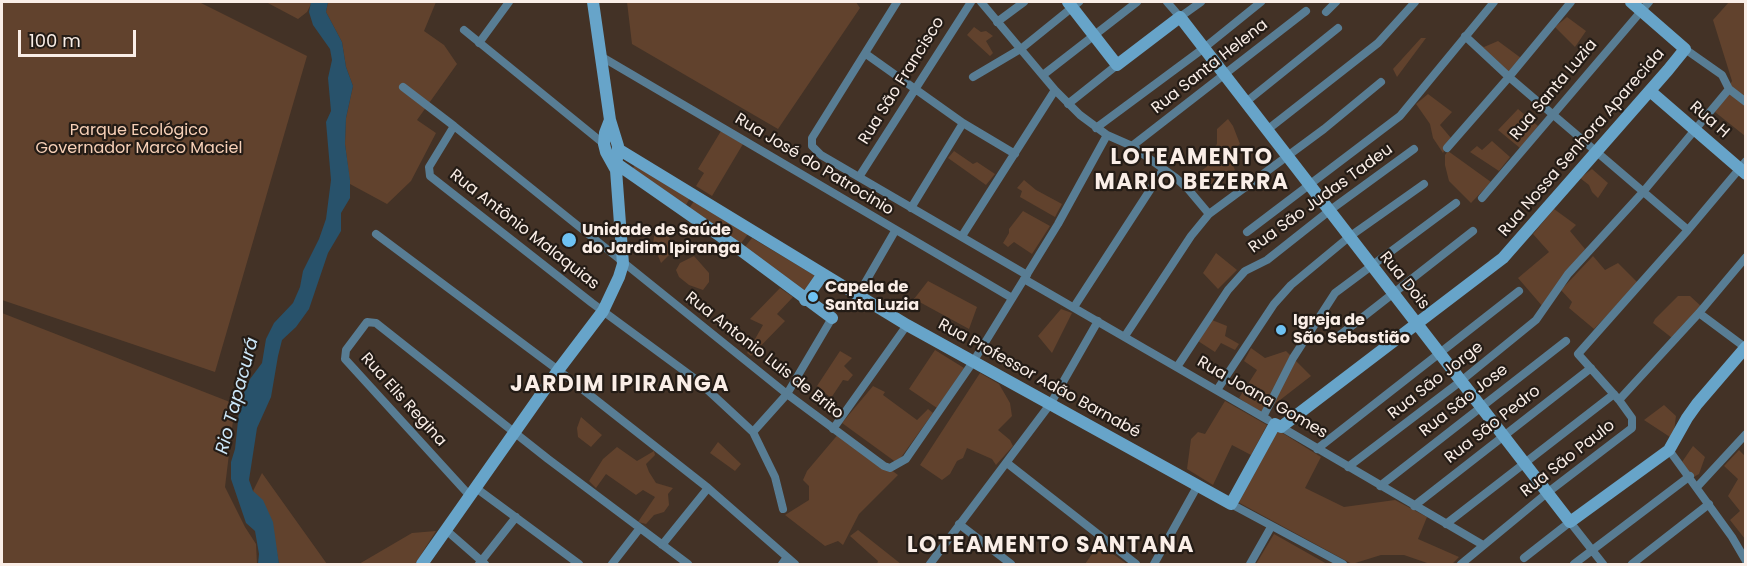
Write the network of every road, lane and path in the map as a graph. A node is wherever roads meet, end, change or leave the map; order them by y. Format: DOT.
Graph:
graph roads {
  1 [pos="508,2"];
  2 [pos="593,2"];
  3 [pos="897,2"];
  4 [pos="971,2"];
  5 [pos="981,2"];
  6 [pos="1024,2"];
  7 [pos="1137,2"];
  8 [pos="1167,2"];
  9 [pos="1200,2"];
  10 [pos="1262,2"];
  11 [pos="1336,2"];
  12 [pos="1415,2"];
  13 [pos="1494,2"];
  14 [pos="1571,2"];
  15 [pos="1631,2"];
  16 [pos="1073,3"];
  17 [pos="1645,6"];
  18 [pos="1306,11"];
  19 [pos="1326,12"];
  20 [pos="1180,17"];
  21 [pos="997,22"];
  22 [pos="1338,28"];
  23 [pos="464,30"];
  24 [pos="1094,35"];
  25 [pos="1465,36"];
  26 [pos="479,42"];
  27 [pos="1022,48"];
  28 [pos="1204,48"];
  29 [pos="1685,49"];
  30 [pos="866,54"];
  31 [pos="602,57"];
  32 [pos="1117,65"];
  33 [pos="1043,75"];
  34 [pos="1225,75"];
  35 [pos="973,77"];
  36 [pos="1509,77"];
  37 [pos="1381,82"];
  38 [pos="403,87"];
  39 [pos="915,89"];
  40 [pos="1729,89"];
  41 [pos="1055,90"];
  42 [pos="1650,91"];
  43 [pos="1246,102"];
  44 [pos="1746,102"];
  45 [pos="1068,104"];
  46 [pos="1554,114"];
  47 [pos="610,120"];
  48 [pos="963,123"];
  49 [pos="454,126"];
  50 [pos="1096,128"];
  51 [pos="1695,129"];
  52 [pos="1267,130"];
  53 [pos="1107,135"];
  54 [pos="604,144"];
  55 [pos="1132,146"];
  56 [pos="1447,148"];
  57 [pos="618,149"];
  58 [pos="1414,149"];
  59 [pos="1597,153"];
  60 [pos="1015,154"];
  61 [pos="1287,157"];
  62 [pos="616,167"];
  63 [pos="1743,168"];
  64 [pos="1163,170"];
  65 [pos="859,177"];
  66 [pos="1308,184"];
  67 [pos="1424,184"];
  68 [pos="1643,192"];
  69 [pos="693,196"];
  70 [pos="1482,198"];
  71 [pos="1456,203"];
  72 [pos="912,208"];
  73 [pos="1329,211"];
  74 [pos="685,212"];
  75 [pos="1209,214"];
  76 [pos="1688,230"];
  77 [pos="895,231"];
  78 [pos="1473,231"];
  79 [pos="753,232"];
  80 [pos="1247,232"];
  81 [pos="376,234"];
  82 [pos="962,237"];
  83 [pos="1349,237"];
  84 [pos="739,249"];
  85 [pos="1746,257"];
  86 [pos="623,264"];
  87 [pos="1371,266"];
  88 [pos="823,274"];
  89 [pos="1025,277"];
  90 [pos="1519,291"];
  91 [pos="1392,294"];
  92 [pos="858,295"];
  93 [pos="1012,298"];
  94 [pos="805,300"];
  95 [pos="1074,307"];
  96 [pos="603,311"];
  97 [pos="1699,313"];
  98 [pos="832,318"];
  99 [pos="1098,321"];
  100 [pos="1417,323"];
  101 [pos="907,325"];
  102 [pos="1340,335"];
  103 [pos="1125,336"];
  104 [pos="1566,341"];
  105 [pos="1745,348"];
  106 [pos="1441,353"];
  107 [pos="973,362"];
  108 [pos="1177,367"];
  109 [pos="1591,368"];
  110 [pos="559,369"];
  111 [pos="1461,381"];
  112 [pos="1217,390"];
  113 [pos="787,394"];
  114 [pos="1617,397"];
  115 [pos="1051,403"];
  116 [pos="1481,406"];
  117 [pos="1263,417"];
  118 [pos="1278,426"];
  119 [pos="832,429"];
  120 [pos="516,431"];
  121 [pos="753,432"];
  122 [pos="1746,434"];
  123 [pos="1503,436"];
  124 [pos="1317,449"];
  125 [pos="1669,450"];
  126 [pos="1007,463"];
  127 [pos="1524,464"];
  128 [pos="1348,467"];
  129 [pos="1689,476"];
  130 [pos="1198,485"];
  131 [pos="1380,486"];
  132 [pos="1698,487"];
  133 [pos="708,488"];
  134 [pos="473,492"];
  135 [pos="1547,493"];
  136 [pos="1231,504"];
  137 [pos="1709,504"];
  138 [pos="1414,506"];
  139 [pos="783,508"];
  140 [pos="516,518"];
  141 [pos="1570,522"];
  142 [pos="959,524"];
  143 [pos="1446,524"];
  144 [pos="1271,527"];
  145 [pos="640,528"];
  146 [pos="446,530"];
  147 [pos="662,545"];
  148 [pos="1483,545"];
  149 [pos="1593,550"];
  150 [pos="1524,558"];
  151 [pos="785,561"];
  152 [pos="1746,561"];
  153 [pos="482,563"];
  154 [pos="422,564"];
  155 [pos="579,564"];
  156 [pos="612,564"];
  157 [pos="688,564"];
  158 [pos="795,564"];
  159 [pos="930,564"];
  160 [pos="1011,564"];
  161 [pos="1136,564"];
  162 [pos="1154,564"];
  163 [pos="1250,564"];
  164 [pos="1343,564"];
  165 [pos="1461,564"];
  166 [pos="1574,564"];
  167 [pos="1603,564"];
  168 [pos="1632,564"];
  1 -- 26 [label="street"];
  2 -- 31 [label="street"];
  3 -- 30 [label="street, Rua Joana Gomes"];
  4 -- 39 [label="street, Rua São Francisco"];
  5 -- 21 [label="street"];
  6 -- 21 [label="street"];
  7 -- 24 [label="street"];
  8 -- 20 [label="street, Rua Dois"];
  9 -- 20 [label="street"];
  10 -- 28 [label="street"];
  11 -- 19 [label="street"];
  12 -- 52 [label="street"];
  13 -- 25 [label="street"];
  14 -- 36 [label="street"];
  15 -- 17 [label="street, Rua Nossa Senhora Aparecida"];
  16 -- 24 [label="street"];
  16 -- 27 [label="street"];
  17 -- 29 [label="street, Rua Nossa Senhora Aparecida"];
  17 -- 46 [label="street, Rua Santa Luzia"];
  18 -- 34 [label="street, Rua Santa Helena"];
  20 -- 28 [label="street, Rua Dois"];
  20 -- 32 [label="street"];
  21 -- 27 [label="street"];
  22 -- 43 [label="street"];
  23 -- 26 [label="street"];
  24 -- 32 [label="street"];
  24 -- 33 [label="street"];
  25 -- 36 [label="street"];
  25 -- 66 [label="street"];
  26 -- 54 [label="street"];
  27 -- 33 [label="street"];
  27 -- 35 [label="street"];
  28 -- 34 [label="street, Rua Dois"];
  28 -- 50 [label="street"];
  29 -- 40 [label="street"];
  29 -- 42 [label="street, Rua Nossa Senhora Aparecida"];
  30 -- 39 [label="street"];
  30 -- 65 [label="street, Rua Joana Gomes"];
  31 -- 47 [label="street"];
  31 -- 77 [label="street, Rua José do Patrocinio"];
  32 -- 45 [label="street"];
  33 -- 41 [label="street"];
  34 -- 43 [label="street, Rua Dois"];
  34 -- 55 [label="street, Rua Santa Helena"];
  36 -- 46 [label="street"];
  36 -- 56 [label="street"];
  37 -- 61 [label="street"];
  38 -- 49 [label="street, Rua Antonio Luis de Brito"];
  39 -- 48 [label="street"];
  39 -- 65 [label="street, Rua São Francisco"];
  40 -- 44 [label="street"];
  40 -- 51 [label="street, Rua São Jorge"];
  41 -- 45 [label="street"];
  41 -- 60 [label="street"];
  42 -- 51 [label="street, Rua H"];
  42 -- 59 [label="street, Rua Nossa Senhora Aparecida"];
  43 -- 52 [label="street, Rua Dois"];
  45 -- 50 [label="street"];
  46 -- 59 [label="street"];
  46 -- 70 [label="street, Rua Santa Luzia"];
  47 -- 54 [label="street"];
  47 -- 57 [label="street"];
  48 -- 60 [label="street"];
  48 -- 72 [label="street"];
  49 -- 86 [label="street, Rua Antonio Luis de Brito"];
  49 -- 96 [label="street, Rua Antônio Malaquias"];
  50 -- 53 [label="street"];
  51 -- 63 [label="street, Rua H"];
  51 -- 68 [label="street, Rua São Jorge"];
  52 -- 61 [label="street, Rua Dois"];
  53 -- 55 [label="street"];
  53 -- 89 [label="street"];
  54 -- 62 [label="street"];
  55 -- 64 [label="street"];
  57 -- 62 [label="street"];
  57 -- 69 [label="street, Rua Professor Adão Barnabé"];
  58 -- 73 [label="street, Rua São Judas Tadeu"];
  59 -- 68 [label="street"];
  59 -- 100 [label="street, Rua Nossa Senhora Aparecida"];
  60 -- 82 [label="street"];
  61 -- 66 [label="street, Rua Dois"];
  61 -- 75 [label="street"];
  62 -- 74 [label="street"];
  62 -- 86 [label="street"];
  63 -- 76 [label="street"];
  64 -- 75 [label="street"];
  64 -- 95 [label="street"];
  65 -- 72 [label="street, Rua Joana Gomes"];
  66 -- 73 [label="street, Rua Dois"];
  66 -- 80 [label="street"];
  67 -- 83 [label="street"];
  68 -- 76 [label="street"];
  68 -- 111 [label="street, Rua São Jorge"];
  69 -- 74 [label="street"];
  69 -- 79 [label="street, Rua Professor Adão Barnabé"];
  71 -- 87 [label="street"];
  72 -- 82 [label="street, Rua Joana Gomes"];
  73 -- 83 [label="street, Rua Dois"];
  73 -- 108 [label="street, Rua São Judas Tadeu"];
  74 -- 84 [label="street"];
  75 -- 103 [label="street"];
  76 -- 109 [label="street"];
  77 -- 92 [label="street"];
  77 -- 93 [label="street, Rua José do Patrocinio"];
  78 -- 91 [label="street"];
  79 -- 84 [label="street"];
  79 -- 88 [label="street, Rua Professor Adão Barnabé"];
  81 -- 110 [label="street"];
  82 -- 89 [label="street, Rua Joana Gomes"];
  83 -- 87 [label="street, Rua Dois"];
  83 -- 112 [label="street"];
  84 -- 94 [label="street"];
  85 -- 97 [label="street, Rua São Paulo"];
  86 -- 96 [label="street"];
  86 -- 113 [label="street, Rua Antonio Luis de Brito"];
  87 -- 91 [label="street, Rua Dois"];
  87 -- 117 [label="street"];
  88 -- 92 [label="street, Rua Professor Adão Barnabé"];
  88 -- 94 [label="street"];
  89 -- 93 [label="street"];
  89 -- 95 [label="street, Rua Joana Gomes"];
  90 -- 106 [label="street"];
  91 -- 100 [label="street, Rua Dois"];
  91 -- 102 [label="street"];
  92 -- 101 [label="street, Rua Professor Adão Barnabé"];
  93 -- 107 [label="street"];
  94 -- 98 [label="street"];
  95 -- 99 [label="street, Rua Joana Gomes"];
  96 -- 110 [label="street"];
  96 -- 121 [label="street, Rua Antônio Malaquias"];
  97 -- 105 [label="street"];
  97 -- 114 [label="street, Rua São Paulo"];
  98 -- 113 [label="street"];
  99 -- 103 [label="street, Rua Joana Gomes"];
  99 -- 115 [label="street"];
  100 -- 106 [label="street, Rua Dois"];
  100 -- 118 [label="street"];
  101 -- 107 [label="street, Rua Professor Adão Barnabé"];
  101 -- 119 [label="street"];
  103 -- 108 [label="street, Rua Joana Gomes"];
  104 -- 116 [label="street, Rua São Jose"];
  105 -- 125 [label="street"];
  106 -- 111 [label="street, Rua Dois"];
  106 -- 124 [label="street"];
  107 -- 115 [label="street, Rua Professor Adão Barnabé"];
  107 -- 119 [label="street, Rua Antonio Luis de Brito"];
  108 -- 112 [label="street, Rua Joana Gomes"];
  109 -- 114 [label="street"];
  109 -- 123 [label="street, Rua São Pedro"];
  110 -- 120 [label="street"];
  110 -- 133 [label="street"];
  111 -- 116 [label="street, Rua Dois"];
  111 -- 128 [label="street, Rua São Jorge"];
  112 -- 117 [label="street, Rua Joana Gomes"];
  113 -- 119 [label="street, Rua Antonio Luis de Brito"];
  113 -- 121 [label="street"];
  114 -- 127 [label="street, Rua São Paulo"];
  114 -- 135 [label="street, Rua São Paulo"];
  115 -- 126 [label="street"];
  115 -- 130 [label="street, Rua Professor Adão Barnabé"];
  116 -- 123 [label="street, Rua Dois"];
  116 -- 131 [label="street, Rua São Jose"];
  117 -- 118 [label="street, Rua Joana Gomes"];
  118 -- 124 [label="street, Rua Joana Gomes"];
  118 -- 136 [label="street"];
  120 -- 134 [label="street"];
  120 -- 134 [label="street, Rua Elis Regina"];
  120 -- 145 [label="street"];
  121 -- 139 [label="street"];
  122 -- 132 [label="street"];
  123 -- 127 [label="street, Rua Dois"];
  123 -- 138 [label="street, Rua São Pedro"];
  124 -- 128 [label="street, Rua Joana Gomes"];
  125 -- 129 [label="street"];
  125 -- 141 [label="street"];
  126 -- 142 [label="street"];
  126 -- 161 [label="street"];
  127 -- 135 [label="street, Rua Dois"];
  127 -- 143 [label="street, Rua São Paulo"];
  128 -- 131 [label="street, Rua Joana Gomes"];
  129 -- 132 [label="street"];
  129 -- 149 [label="street"];
  130 -- 136 [label="street, Rua Professor Adão Barnabé"];
  130 -- 162 [label="street"];
  131 -- 138 [label="street, Rua Joana Gomes"];
  132 -- 137 [label="street"];
  133 -- 147 [label="street"];
  133 -- 151 [label="street"];
  134 -- 140 [label="street"];
  134 -- 146 [label="street"];
  135 -- 141 [label="street, Rua Dois"];
  135 -- 148 [label="street, Rua São Paulo"];
  136 -- 144 [label="street"];
  137 -- 152 [label="street"];
  137 -- 168 [label="street"];
  138 -- 143 [label="street, Rua Joana Gomes"];
  140 -- 153 [label="street"];
  140 -- 155 [label="street"];
  141 -- 149 [label="street, Rua Dois"];
  141 -- 150 [label="street"];
  142 -- 159 [label="street"];
  142 -- 160 [label="street"];
  143 -- 148 [label="street, Rua Joana Gomes"];
  144 -- 163 [label="street"];
  144 -- 164 [label="street"];
  145 -- 147 [label="street"];
  145 -- 156 [label="street"];
  146 -- 153 [label="street"];
  146 -- 154 [label="street"];
  147 -- 157 [label="street"];
  148 -- 165 [label="street, Rua São Paulo"];
  149 -- 166 [label="street"];
  149 -- 167 [label="street, Rua Dois"];
  151 -- 158 [label="street"];
}
